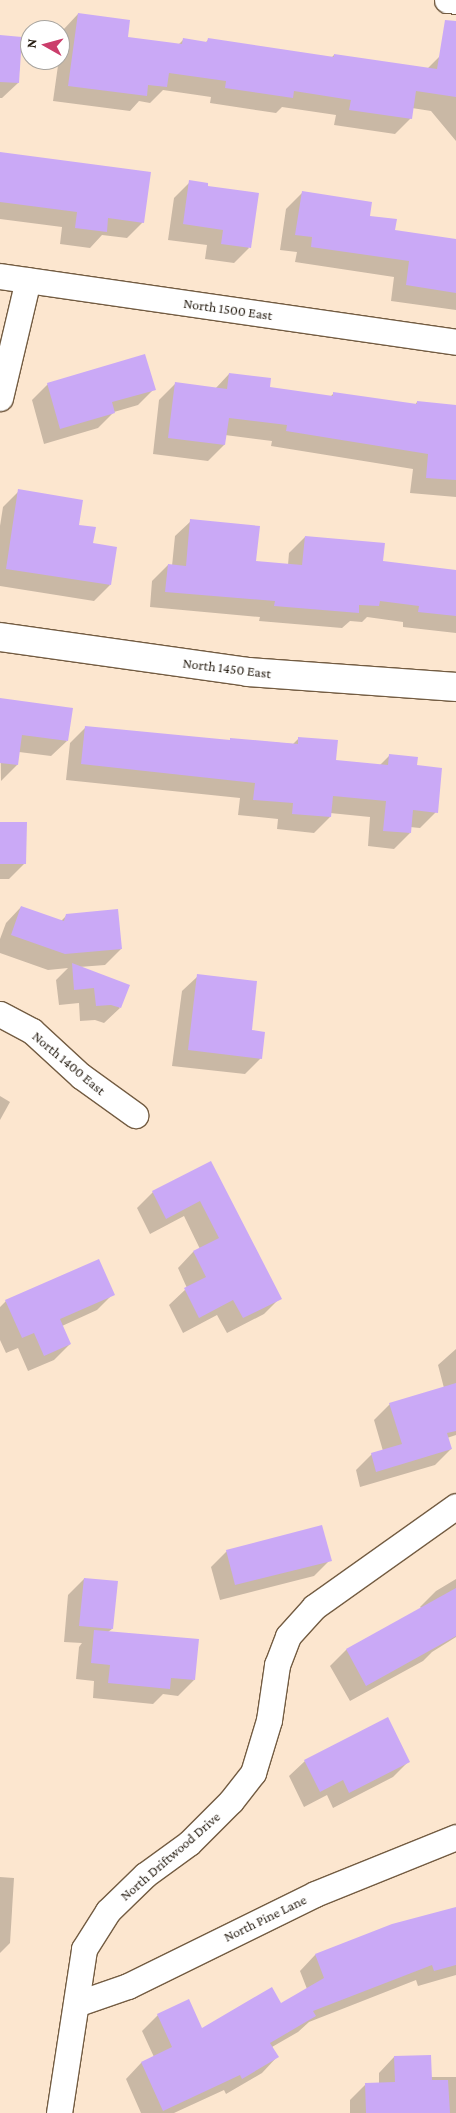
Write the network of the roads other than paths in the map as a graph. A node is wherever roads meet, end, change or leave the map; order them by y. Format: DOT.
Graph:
graph roads {
  1 [pos="447,0"];
  2 [pos="456,1"];
  3 [pos="0,276"];
  4 [pos="28,280"];
  5 [pos="456,342"];
  6 [pos="0,398"];
  7 [pos="0,637"];
  8 [pos="456,687"];
  9 [pos="0,1014"];
  10 [pos="135,1115"];
  11 [pos="456,1506"];
  12 [pos="456,1837"];
  13 [pos="76,2004"];
  14 [pos="58,2113"];
  1 -- 2 [label="street"];
  3 -- 4 [label="street, North 1500 East"];
  4 -- 5 [label="street, North 1500 East"];
  4 -- 6 [label="street"];
  7 -- 8 [label="street, North 1450 East"];
  9 -- 10 [label="street, North 1400 East"];
  11 -- 13 [label="street, North Driftwood Drive"];
  12 -- 13 [label="street, North Pine Lane"];
  13 -- 14 [label="street, North Driftwood Drive"];
}
